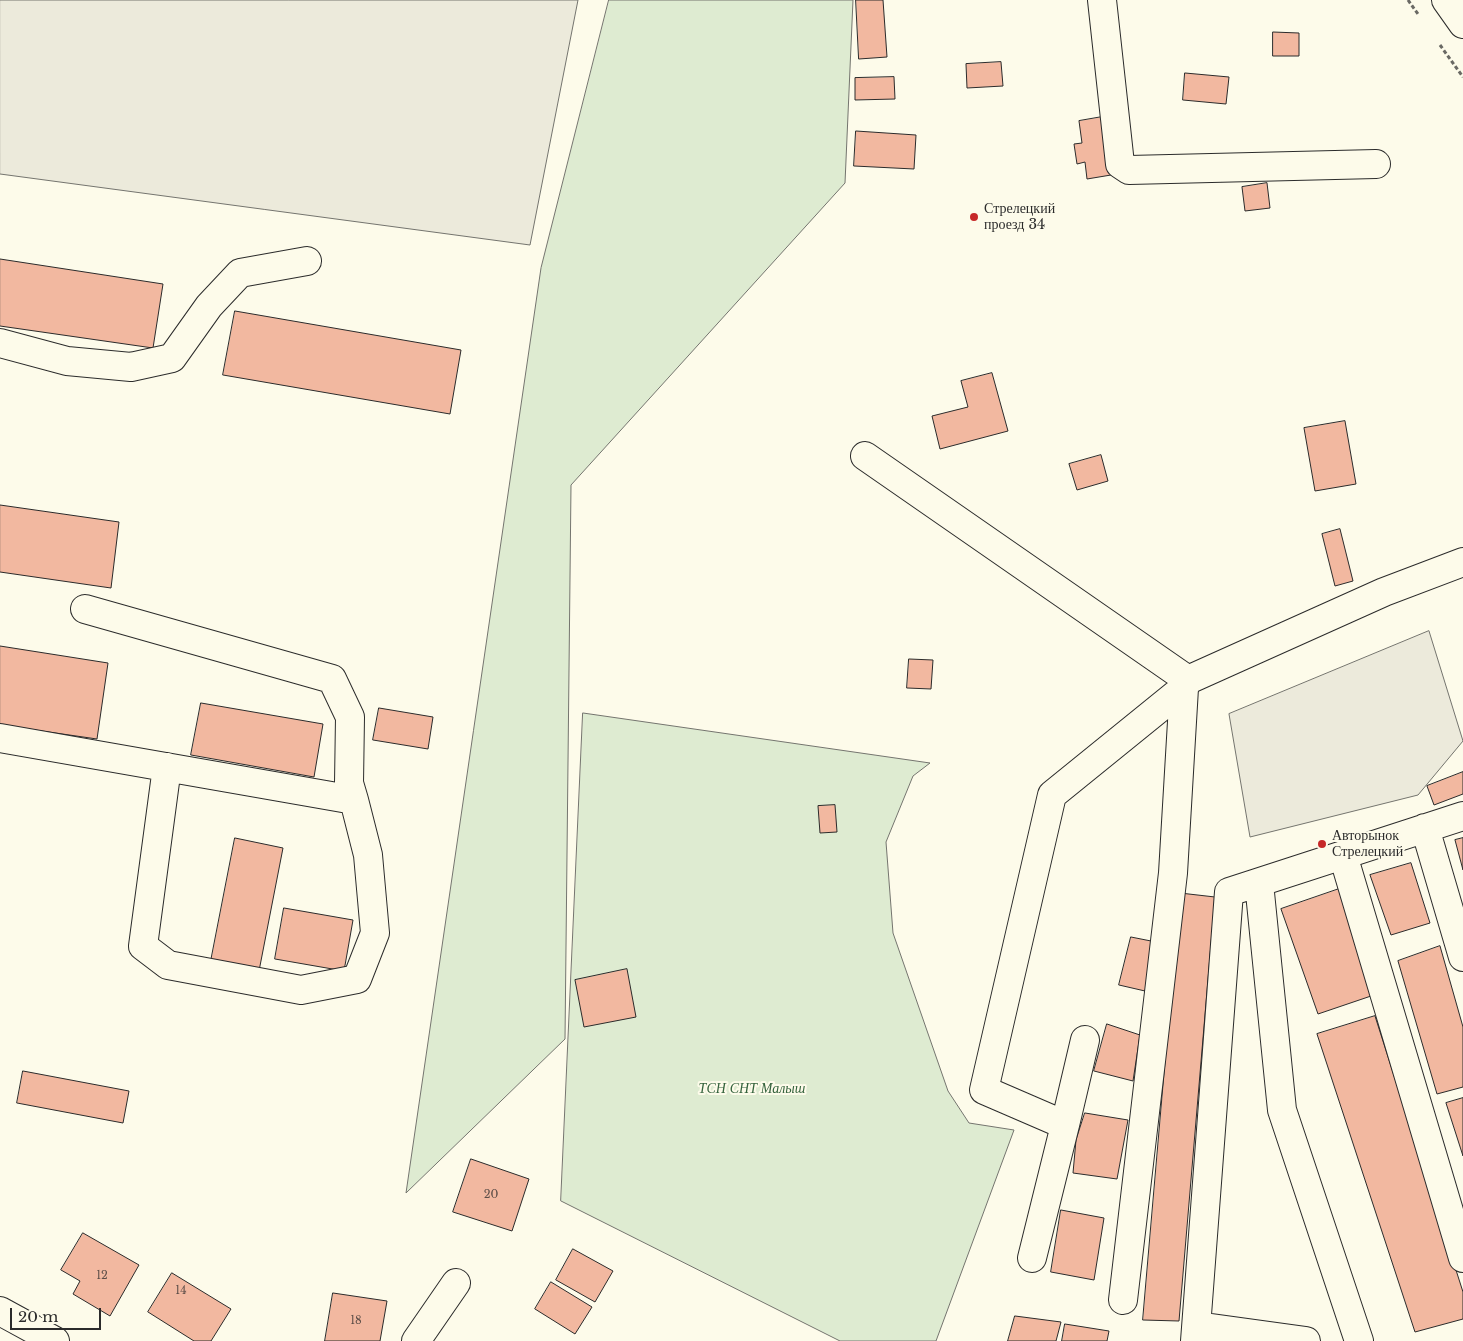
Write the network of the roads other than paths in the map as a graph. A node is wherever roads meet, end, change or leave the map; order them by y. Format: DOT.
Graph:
graph roads {
  1 [pos="1102,0"];
  2 [pos="1446,0"];
  3 [pos="1463,24"];
  4 [pos="1376,164"];
  5 [pos="307,261"];
  6 [pos="0,343"];
  7 [pos="864,456"];
  8 [pos="1463,562"];
  9 [pos="85,609"];
  10 [pos="1186,684"];
  11 [pos="0,738"];
  12 [pos="167,767"];
  13 [pos="354,800"];
  14 [pos="1463,816"];
  15 [pos="1425,828"];
  16 [pos="1343,855"];
  17 [pos="1259,883"];
  18 [pos="1463,957"];
  19 [pos="1086,1040"];
  20 [pos="1065,1125"];
  21 [pos="1032,1258"];
  22 [pos="1463,1258"];
  23 [pos="456,1283"];
  24 [pos="1123,1300"];
  25 [pos="0,1311"];
  26 [pos="1196,1334"];
  27 [pos="55,1341"];
  28 [pos="416,1341"];
  29 [pos="1306,1341"];
  30 [pos="1359,1341"];
  1 -- 4 [label="street"];
  2 -- 3 [label="street"];
  5 -- 6 [label="street"];
  7 -- 10 [label="street"];
  8 -- 10 [label="street"];
  9 -- 13 [label="street"];
  10 -- 20 [label="street"];
  10 -- 24 [label="street"];
  11 -- 12 [label="street"];
  12 -- 13 [label="street"];
  12 -- 13 [label="street"];
  14 -- 15 [label="street"];
  15 -- 16 [label="street"];
  15 -- 18 [label="street"];
  16 -- 17 [label="street"];
  16 -- 22 [label="street"];
  17 -- 26 [label="street"];
  17 -- 30 [label="street"];
  19 -- 20 [label="street"];
  20 -- 21 [label="street"];
  23 -- 28 [label="street"];
  25 -- 27 [label="street"];
  26 -- 29 [label="street"];
}
